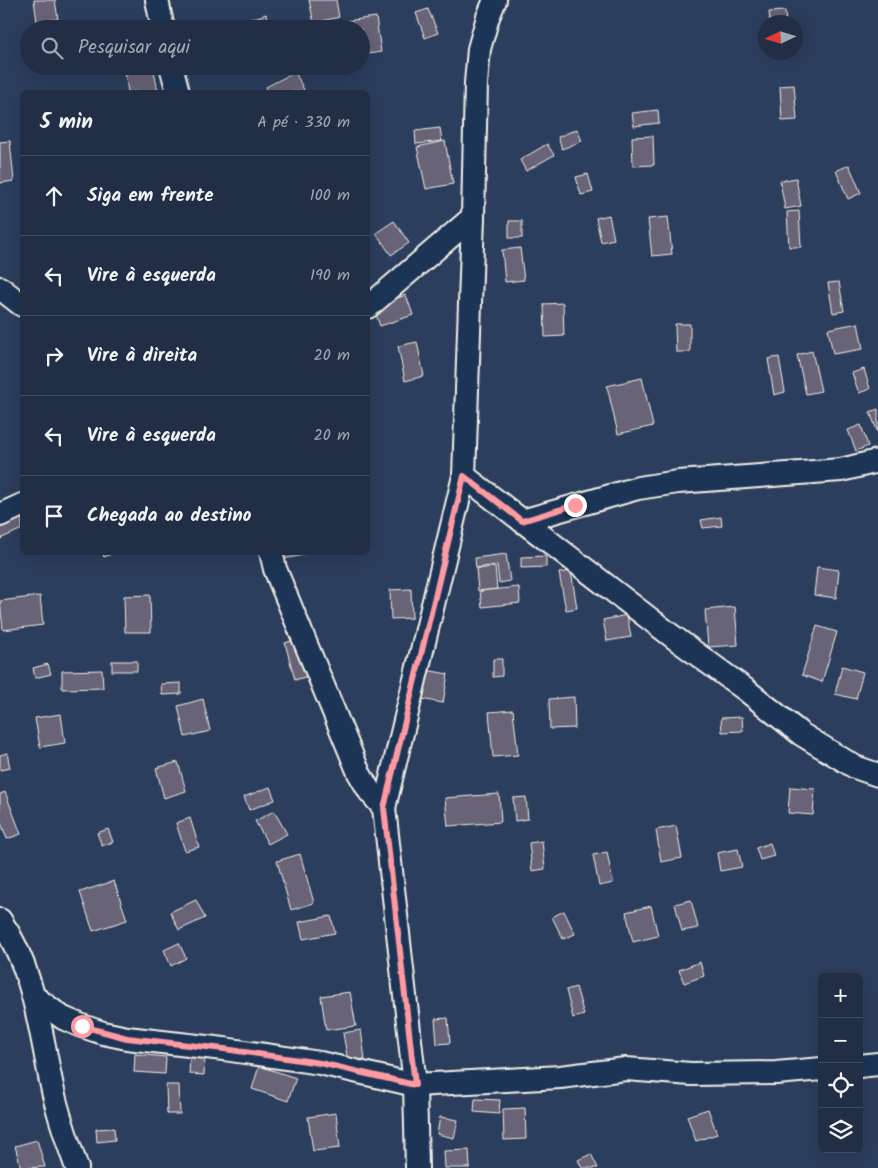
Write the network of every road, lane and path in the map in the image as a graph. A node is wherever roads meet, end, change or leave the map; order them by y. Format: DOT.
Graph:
graph roads {
  1 [pos="157,0"];
  2 [pos="495,0"];
  3 [pos="161,20"];
  4 [pos="173,75"];
  5 [pos="177,90"];
  6 [pos="473,217"];
  7 [pos="0,288"];
  8 [pos="20,303"];
  9 [pos="370,305"];
  10 [pos="878,461"];
  11 [pos="464,476"];
  12 [pos="20,506"];
  13 [pos="0,515"];
  14 [pos="522,521"];
  15 [pos="272,555"];
  16 [pos="878,775"];
  17 [pos="384,808"];
  18 [pos="0,920"];
  19 [pos="33,996"];
  20 [pos="878,1064"];
  21 [pos="863,1066"];
  22 [pos="818,1069"];
  23 [pos="415,1085"];
  24 [pos="77,1168"];
  25 [pos="417,1168"];
  1 -- 3 [label="street"];
  2 -- 6 [label="street"];
  4 -- 5 [label="street"];
  6 -- 9 [label="street"];
  6 -- 11 [label="street"];
  7 -- 8 [label="street"];
  10 -- 14 [label="street"];
  11 -- 14 [label="street"];
  11 -- 17 [label="street"];
  12 -- 13 [label="street"];
  14 -- 16 [label="street"];
  15 -- 17 [label="street"];
  17 -- 23 [label="street"];
  18 -- 19 [label="street"];
  19 -- 23 [label="street"];
  19 -- 24 [label="street"];
  20 -- 21 [label="street"];
  22 -- 23 [label="street"];
  23 -- 25 [label="street"];
}
